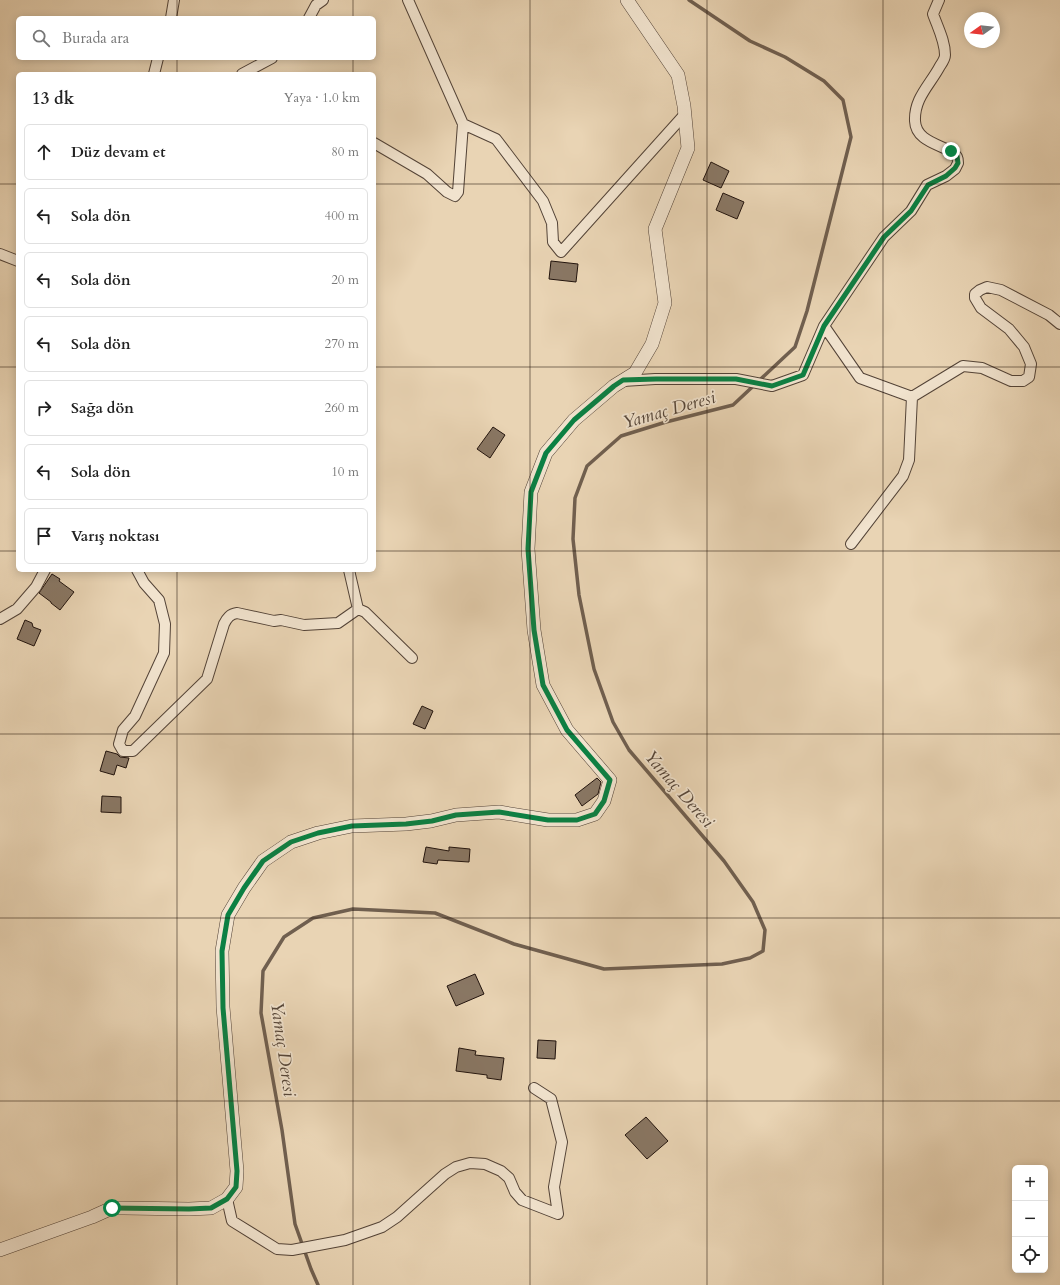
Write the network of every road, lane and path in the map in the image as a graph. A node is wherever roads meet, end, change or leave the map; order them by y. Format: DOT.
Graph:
graph roads {
  1 [pos="174,0"];
  2 [pos="323,0"];
  3 [pos="408,0"];
  4 [pos="627,0"];
  5 [pos="939,0"];
  6 [pos="171,16"];
  7 [pos="310,16"];
  8 [pos="158,60"];
  9 [pos="268,60"];
  10 [pos="154,72"];
  11 [pos="246,72"];
  12 [pos="685,114"];
  13 [pos="463,124"];
  14 [pos="376,144"];
  15 [pos="0,254"];
  16 [pos="16,260"];
  17 [pos="1060,324"];
  18 [pos="824,326"];
  19 [pos="623,380"];
  20 [pos="912,397"];
  21 [pos="852,544"];
  22 [pos="44,572"];
  23 [pos="138,572"];
  24 [pos="349,572"];
  25 [pos="358,609"];
  26 [pos="0,619"];
  27 [pos="412,658"];
  28 [pos="534,1088"];
  29 [pos="227,1199"];
  30 [pos="0,1250"];
  1 -- 6 [label="street"];
  2 -- 7 [label="street"];
  3 -- 13 [label="street"];
  4 -- 12 [label="street"];
  5 -- 18 [label="street"];
  8 -- 10 [label="street"];
  9 -- 11 [label="street"];
  12 -- 13 [label="street"];
  12 -- 19 [label="street"];
  13 -- 14 [label="street"];
  15 -- 16 [label="street"];
  17 -- 20 [label="street"];
  18 -- 19 [label="street"];
  18 -- 20 [label="street"];
  19 -- 29 [label="street"];
  20 -- 21 [label="street"];
  22 -- 26 [label="street"];
  23 -- 25 [label="street"];
  24 -- 25 [label="street"];
  25 -- 27 [label="street"];
  28 -- 29 [label="street"];
  29 -- 30 [label="street"];
}
